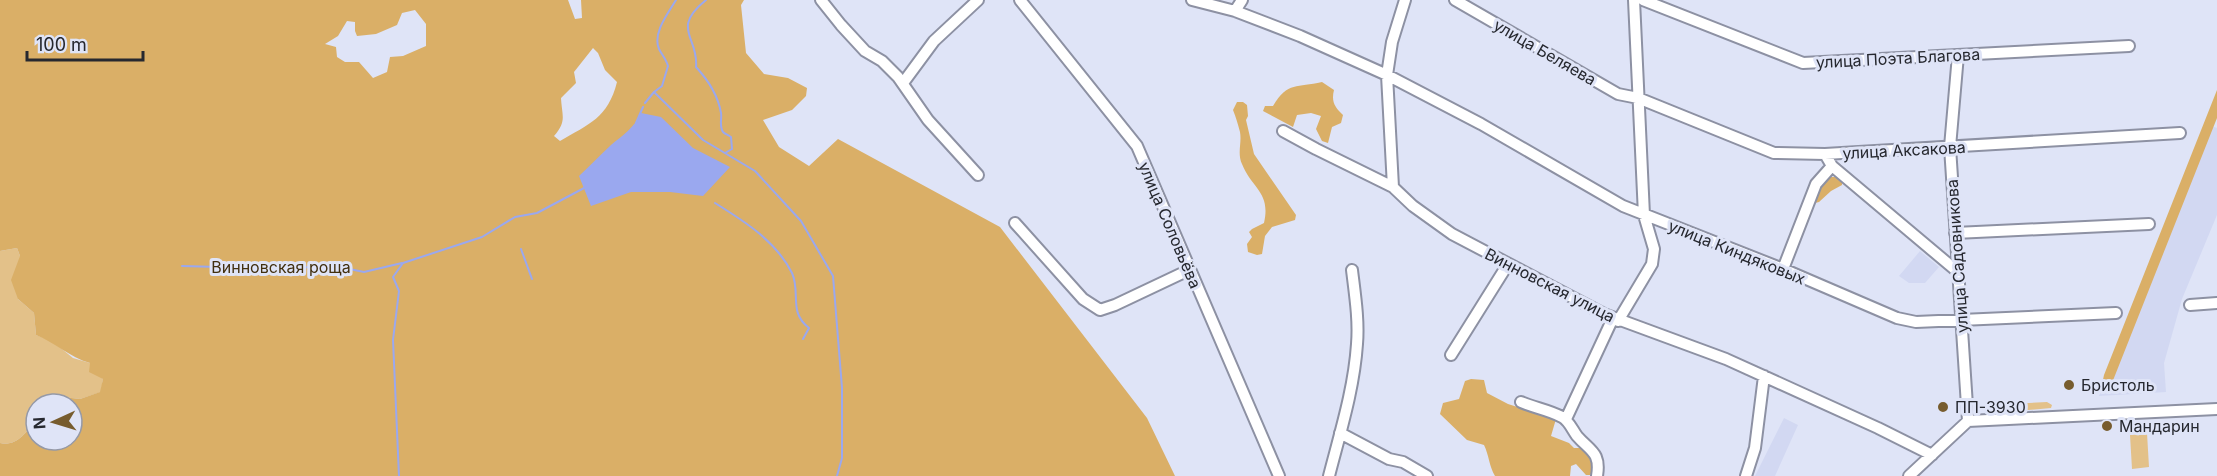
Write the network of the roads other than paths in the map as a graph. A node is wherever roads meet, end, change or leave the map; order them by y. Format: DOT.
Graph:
graph roads {
  1 [pos="821,0"];
  2 [pos="978,0"];
  3 [pos="1020,0"];
  4 [pos="1192,0"];
  5 [pos="1242,0"];
  6 [pos="1405,0"];
  7 [pos="1455,0"];
  8 [pos="1634,0"];
  9 [pos="1643,0"];
  10 [pos="1235,11"];
  11 [pos="2129,46"];
  12 [pos="1958,55"];
  13 [pos="1387,75"];
  14 [pos="903,83"];
  15 [pos="1638,98"];
  16 [pos="1283,131"];
  17 [pos="2180,133"];
  18 [pos="1950,147"];
  19 [pos="1825,154"];
  20 [pos="1832,166"];
  21 [pos="978,175"];
  22 [pos="1393,187"];
  23 [pos="1644,215"];
  24 [pos="1015,223"];
  25 [pos="2150,224"];
  26 [pos="1955,233"];
  27 [pos="1508,264"];
  28 [pos="1783,269"];
  29 [pos="1189,270"];
  30 [pos="1352,270"];
  31 [pos="1958,272"];
  32 [pos="2217,303"];
  33 [pos="2190,305"];
  34 [pos="2116,313"];
  35 [pos="1615,320"];
  36 [pos="1961,320"];
  37 [pos="1451,355"];
  38 [pos="1764,376"];
  39 [pos="1521,402"];
  40 [pos="2217,410"];
  41 [pos="1566,419"];
  42 [pos="1968,421"];
  43 [pos="1340,433"];
  44 [pos="1932,455"];
  45 [pos="1279,476"];
  46 [pos="1329,476"];
  47 [pos="1427,476"];
  48 [pos="1597,476"];
  49 [pos="1746,476"];
  50 [pos="1909,476"];
  1 -- 14 [label="street"];
  2 -- 14 [label="street"];
  3 -- 29 [label="street, улица Соловьёва"];
  4 -- 10 [label="street, улица Киндяковых"];
  5 -- 10 [label="street"];
  6 -- 13 [label="street"];
  7 -- 15 [label="street, улица Беляева"];
  8 -- 15 [label="street"];
  9 -- 12 [label="street, улица Поэта Благова"];
  10 -- 13 [label="street, улица Киндяковых"];
  11 -- 12 [label="street, улица Поэта Благова"];
  12 -- 18 [label="street, улица Садовникова"];
  13 -- 22 [label="street"];
  13 -- 23 [label="street, улица Киндяковых"];
  14 -- 21 [label="street"];
  15 -- 19 [label="street, улица Аксакова"];
  15 -- 23 [label="street"];
  16 -- 22 [label="street, Винновская улица"];
  17 -- 18 [label="street, улица Аксакова"];
  18 -- 19 [label="street, улица Аксакова"];
  18 -- 26 [label="street, улица Садовникова"];
  19 -- 20 [label="street"];
  20 -- 28 [label="street"];
  20 -- 31 [label="street"];
  22 -- 27 [label="street, Винновская улица"];
  23 -- 28 [label="street, улица Киндяковых"];
  23 -- 35 [label="street"];
  24 -- 29 [label="street"];
  25 -- 26 [label="street"];
  26 -- 31 [label="street, улица Садовникова"];
  27 -- 35 [label="street, Винновская улица"];
  27 -- 37 [label="street"];
  28 -- 36 [label="street, улица Киндяковых"];
  29 -- 45 [label="street, улица Соловьёва"];
  30 -- 43 [label="street"];
  31 -- 36 [label="street, улица Садовникова"];
  32 -- 33 [label="street"];
  34 -- 36 [label="street, улица Киндяковых"];
  35 -- 38 [label="street, Винновская улица"];
  35 -- 41 [label="street"];
  36 -- 42 [label="street, улица Садовникова"];
  38 -- 44 [label="street, Винновская улица"];
  38 -- 49 [label="street"];
  39 -- 41 [label="street"];
  40 -- 42 [label="street"];
  41 -- 48 [label="street"];
  42 -- 44 [label="street"];
  43 -- 46 [label="street"];
  43 -- 47 [label="street"];
  44 -- 50 [label="street"];
}
